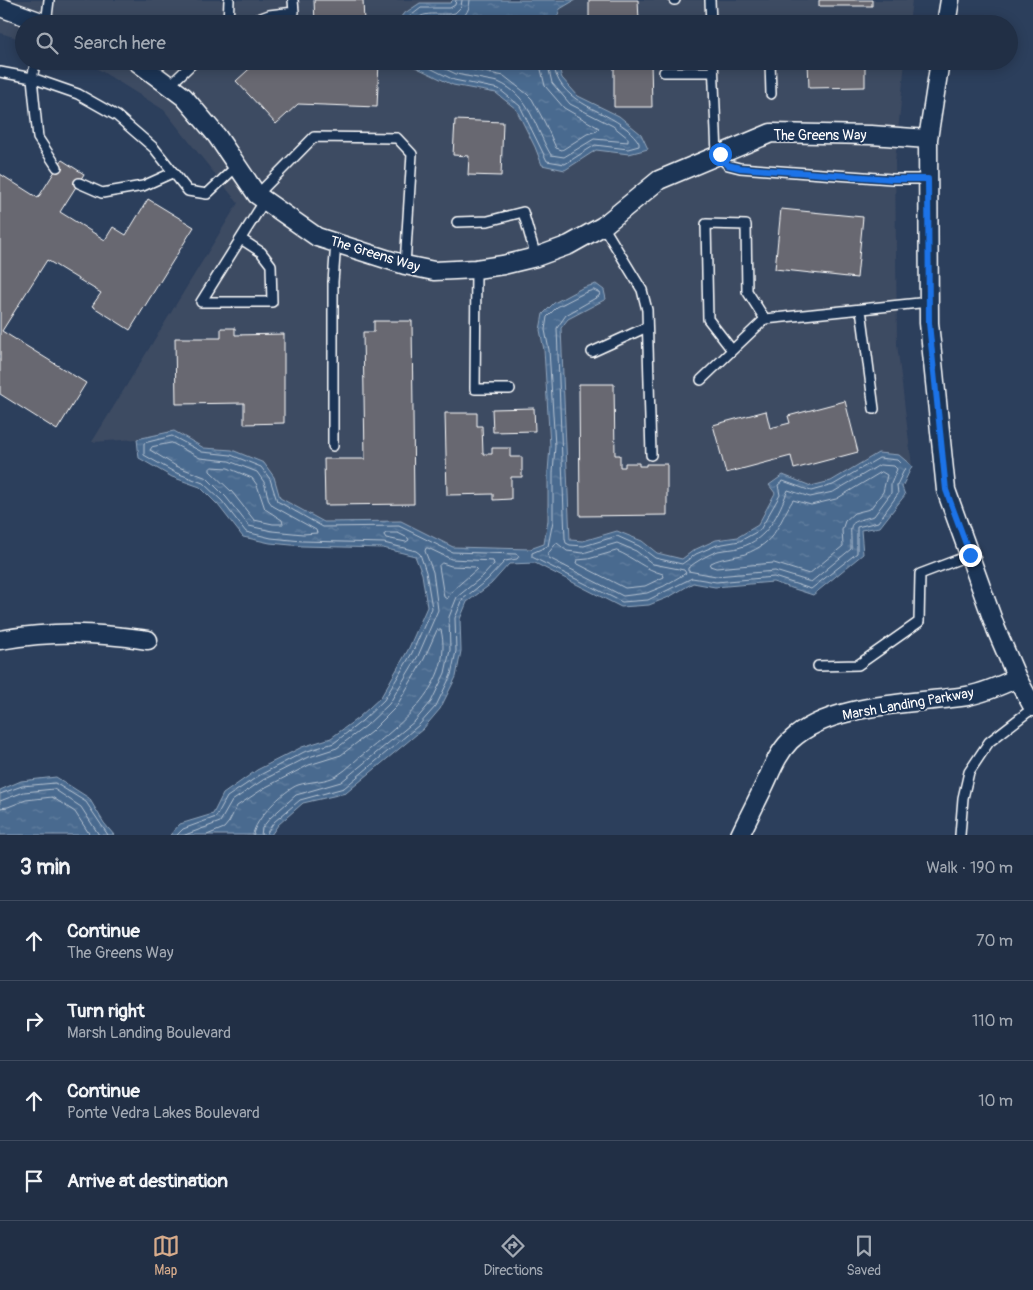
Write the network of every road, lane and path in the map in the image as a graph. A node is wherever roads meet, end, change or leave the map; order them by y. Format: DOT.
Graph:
graph roads {
  1 [pos="50,0"];
  2 [pos="228,0"];
  3 [pos="293,0"];
  4 [pos="710,0"];
  5 [pos="950,0"];
  6 [pos="0,7"];
  7 [pos="22,15"];
  8 [pos="48,15"];
  9 [pos="228,15"];
  10 [pos="268,15"];
  11 [pos="711,15"];
  12 [pos="948,15"];
  13 [pos="34,70"];
  14 [pos="148,70"];
  15 [pos="185,70"];
  16 [pos="770,70"];
  17 [pos="939,70"];
  18 [pos="0,72"];
  19 [pos="664,72"];
  20 [pos="713,72"];
  21 [pos="32,78"];
  22 [pos="169,86"];
  23 [pos="770,94"];
  24 [pos="928,139"];
  25 [pos="717,155"];
  26 [pos="238,166"];
  27 [pos="57,167"];
  28 [pos="172,173"];
  29 [pos="928,179"];
  30 [pos="78,183"];
  31 [pos="261,197"];
  32 [pos="457,222"];
  33 [pos="603,226"];
  34 [pos="241,239"];
  35 [pos="336,242"];
  36 [pos="536,257"];
  37 [pos="405,265"];
  38 [pos="476,269"];
  39 [pos="929,302"];
  40 [pos="861,309"];
  41 [pos="765,319"];
  42 [pos="647,327"];
  43 [pos="732,350"];
  44 [pos="592,352"];
  45 [pos="701,380"];
  46 [pos="510,389"];
  47 [pos="874,409"];
  48 [pos="332,446"];
  49 [pos="650,455"];
  50 [pos="970,555"];
  51 [pos="0,640"];
  52 [pos="148,640"];
  53 [pos="818,666"];
  54 [pos="1017,678"];
  55 [pos="1033,708"];
  56 [pos="740,835"];
  57 [pos="960,835"];
  1 -- 8 [label="lane"];
  2 -- 9 [label="lane"];
  3 -- 10 [label="lane"];
  4 -- 11 [label="lane"];
  5 -- 12 [label="street"];
  6 -- 7 [label="street"];
  13 -- 21 [label="lane"];
  14 -- 22 [label="street, The Greens Way"];
  15 -- 22 [label="lane"];
  16 -- 23 [label="lane"];
  17 -- 24 [label="street"];
  18 -- 21 [label="lane"];
  19 -- 20 [label="lane"];
  20 -- 25 [label="lane"];
  21 -- 27 [label="lane"];
  21 -- 28 [label="lane"];
  22 -- 26 [label="street, The Greens Way"];
  24 -- 25 [label="street, The Greens Way"];
  24 -- 29 [label="street"];
  25 -- 29 [label="lane"];
  25 -- 33 [label="street, The Greens Way"];
  26 -- 28 [label="lane"];
  26 -- 31 [label="street, The Greens Way"];
  28 -- 30 [label="lane"];
  29 -- 39 [label="street"];
  31 -- 34 [label="lane"];
  31 -- 35 [label="street, The Greens Way"];
  31 -- 37 [label="lane"];
  32 -- 36 [label="lane"];
  33 -- 36 [label="street, The Greens Way"];
  33 -- 42 [label="lane"];
  34 -- 34 [label="lane"];
  35 -- 37 [label="street, The Greens Way"];
  35 -- 48 [label="lane"];
  36 -- 38 [label="street, The Greens Way"];
  37 -- 38 [label="street, The Greens Way"];
  38 -- 46 [label="lane"];
  39 -- 40 [label="lane"];
  39 -- 50 [label="street"];
  40 -- 41 [label="lane"];
  40 -- 47 [label="lane"];
  41 -- 43 [label="lane"];
  41 -- 43 [label="lane"];
  42 -- 44 [label="lane"];
  42 -- 49 [label="lane"];
  43 -- 45 [label="lane"];
  50 -- 53 [label="lane"];
  50 -- 54 [label="street"];
  51 -- 52 [label="street"];
  54 -- 55 [label="street"];
  54 -- 56 [label="street, Marsh Landing Parkway"];
  55 -- 57 [label="lane"];
}
